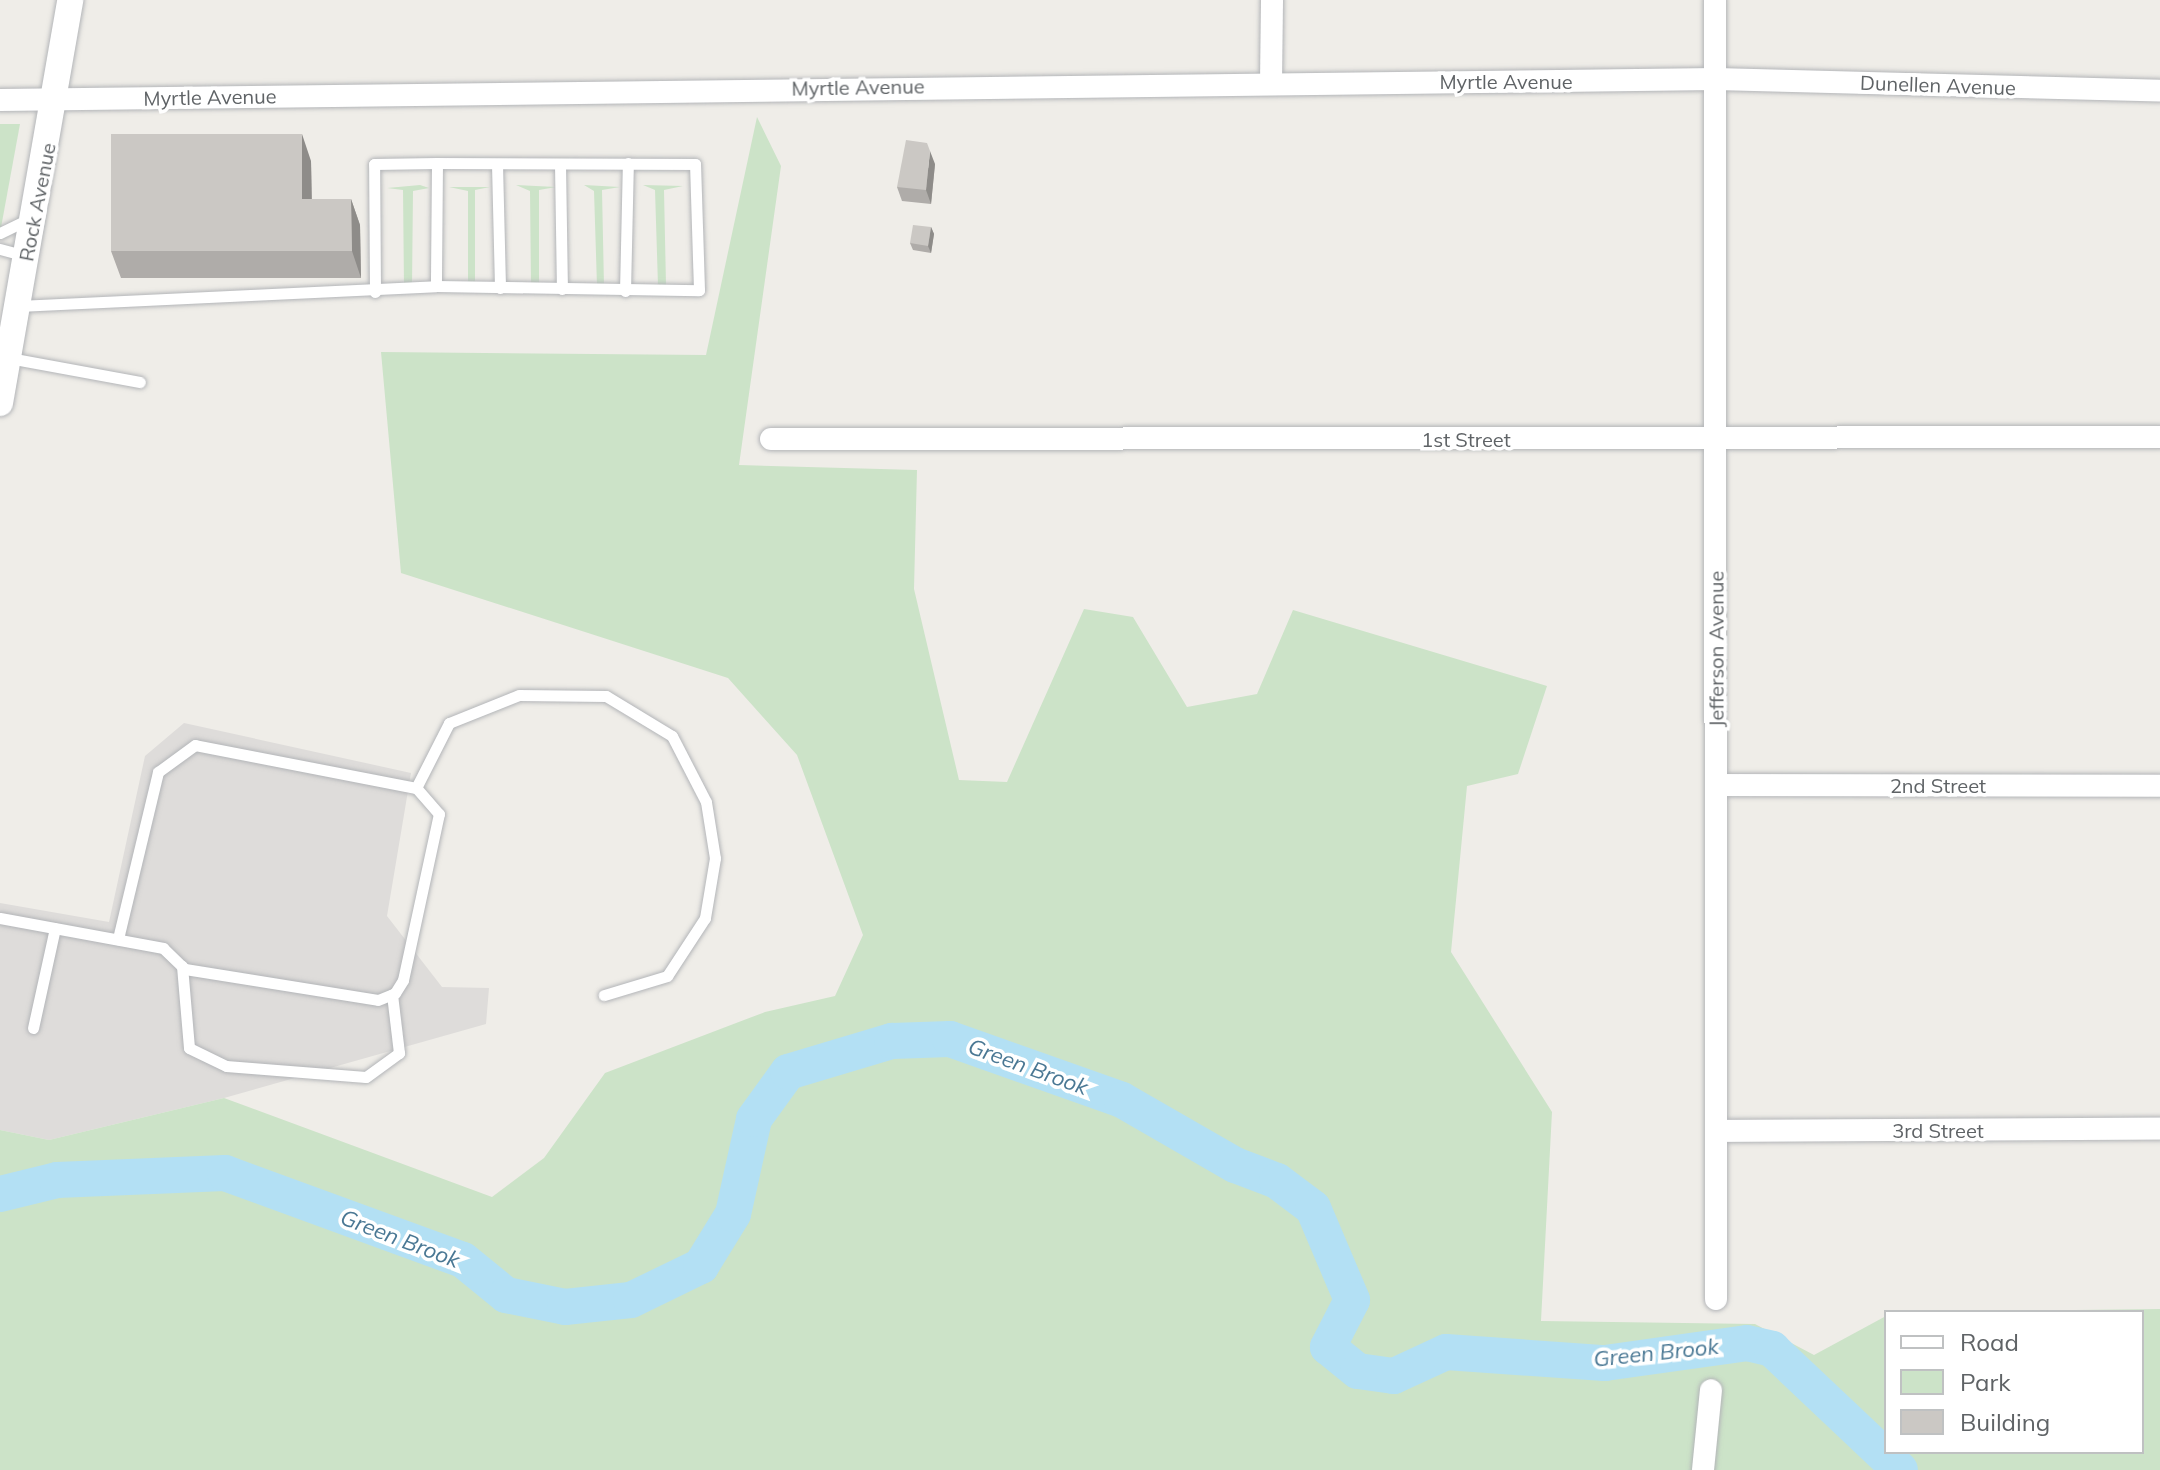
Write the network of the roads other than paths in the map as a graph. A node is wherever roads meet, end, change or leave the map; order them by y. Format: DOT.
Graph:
graph roads {
  1 [pos="70,0"];
  2 [pos="1272,0"];
  3 [pos="1715,0"];
  4 [pos="1716,79"];
  5 [pos="1271,83"];
  6 [pos="2160,91"];
  7 [pos="0,100"];
  8 [pos="57,100"];
  9 [pos="437,163"];
  10 [pos="628,163"];
  11 [pos="497,164"];
  12 [pos="560,164"];
  13 [pos="35,216"];
  14 [pos="0,233"];
  15 [pos="0,249"];
  16 [pos="27,256"];
  17 [pos="436,286"];
  18 [pos="500,288"];
  19 [pos="562,289"];
  20 [pos="625,291"];
  21 [pos="375,292"];
  22 [pos="18,306"];
  23 [pos="8,358"];
  24 [pos="140,382"];
  25 [pos="0,403"];
  26 [pos="2160,437"];
  27 [pos="771,439"];
  28 [pos="1716,439"];
  29 [pos="1716,785"];
  30 [pos="2160,786"];
  31 [pos="416,788"];
  32 [pos="0,918"];
  33 [pos="55,928"];
  34 [pos="118,939"];
  35 [pos="182,966"];
  36 [pos="392,994"];
  37 [pos="604,995"];
  38 [pos="33,1028"];
  39 [pos="2160,1129"];
  40 [pos="1716,1131"];
  41 [pos="1716,1299"];
  42 [pos="1711,1390"];
  43 [pos="1703,1470"];
  1 -- 8 [label="street, Rock Avenue"];
  2 -- 5 [label="street"];
  3 -- 4 [label="street, Jefferson Avenue"];
  4 -- 5 [label="street, Myrtle Avenue"];
  4 -- 6 [label="street, Dunellen Avenue"];
  4 -- 28 [label="street, Jefferson Avenue"];
  5 -- 8 [label="street, Myrtle Avenue"];
  7 -- 8 [label="street, Myrtle Avenue"];
  8 -- 13 [label="street, Rock Avenue"];
  9 -- 11 [label="lane"];
  9 -- 17 [label="lane"];
  9 -- 21 [label="lane"];
  10 -- 12 [label="lane"];
  10 -- 20 [label="lane"];
  10 -- 20 [label="lane"];
  11 -- 12 [label="lane"];
  11 -- 18 [label="lane"];
  12 -- 19 [label="lane"];
  13 -- 14 [label="lane"];
  13 -- 16 [label="street, Rock Avenue"];
  15 -- 16 [label="lane"];
  16 -- 22 [label="street, Rock Avenue"];
  17 -- 18 [label="lane"];
  17 -- 21 [label="lane"];
  18 -- 19 [label="lane"];
  19 -- 20 [label="lane"];
  21 -- 22 [label="lane"];
  22 -- 23 [label="street, Rock Avenue"];
  23 -- 24 [label="lane"];
  23 -- 25 [label="street, Rock Avenue"];
  26 -- 28 [label="street, 1st Street"];
  27 -- 28 [label="street, 1st Street"];
  28 -- 29 [label="street, Jefferson Avenue"];
  29 -- 30 [label="street, 2nd Street"];
  29 -- 40 [label="street, Jefferson Avenue"];
  31 -- 34 [label="lane"];
  31 -- 36 [label="lane"];
  31 -- 37 [label="lane"];
  32 -- 33 [label="lane"];
  33 -- 34 [label="lane"];
  33 -- 38 [label="lane"];
  34 -- 35 [label="lane"];
  35 -- 36 [label="lane"];
  35 -- 36 [label="lane"];
  39 -- 40 [label="street, 3rd Street"];
  40 -- 41 [label="street, Jefferson Avenue"];
  42 -- 43 [label="street"];
}
